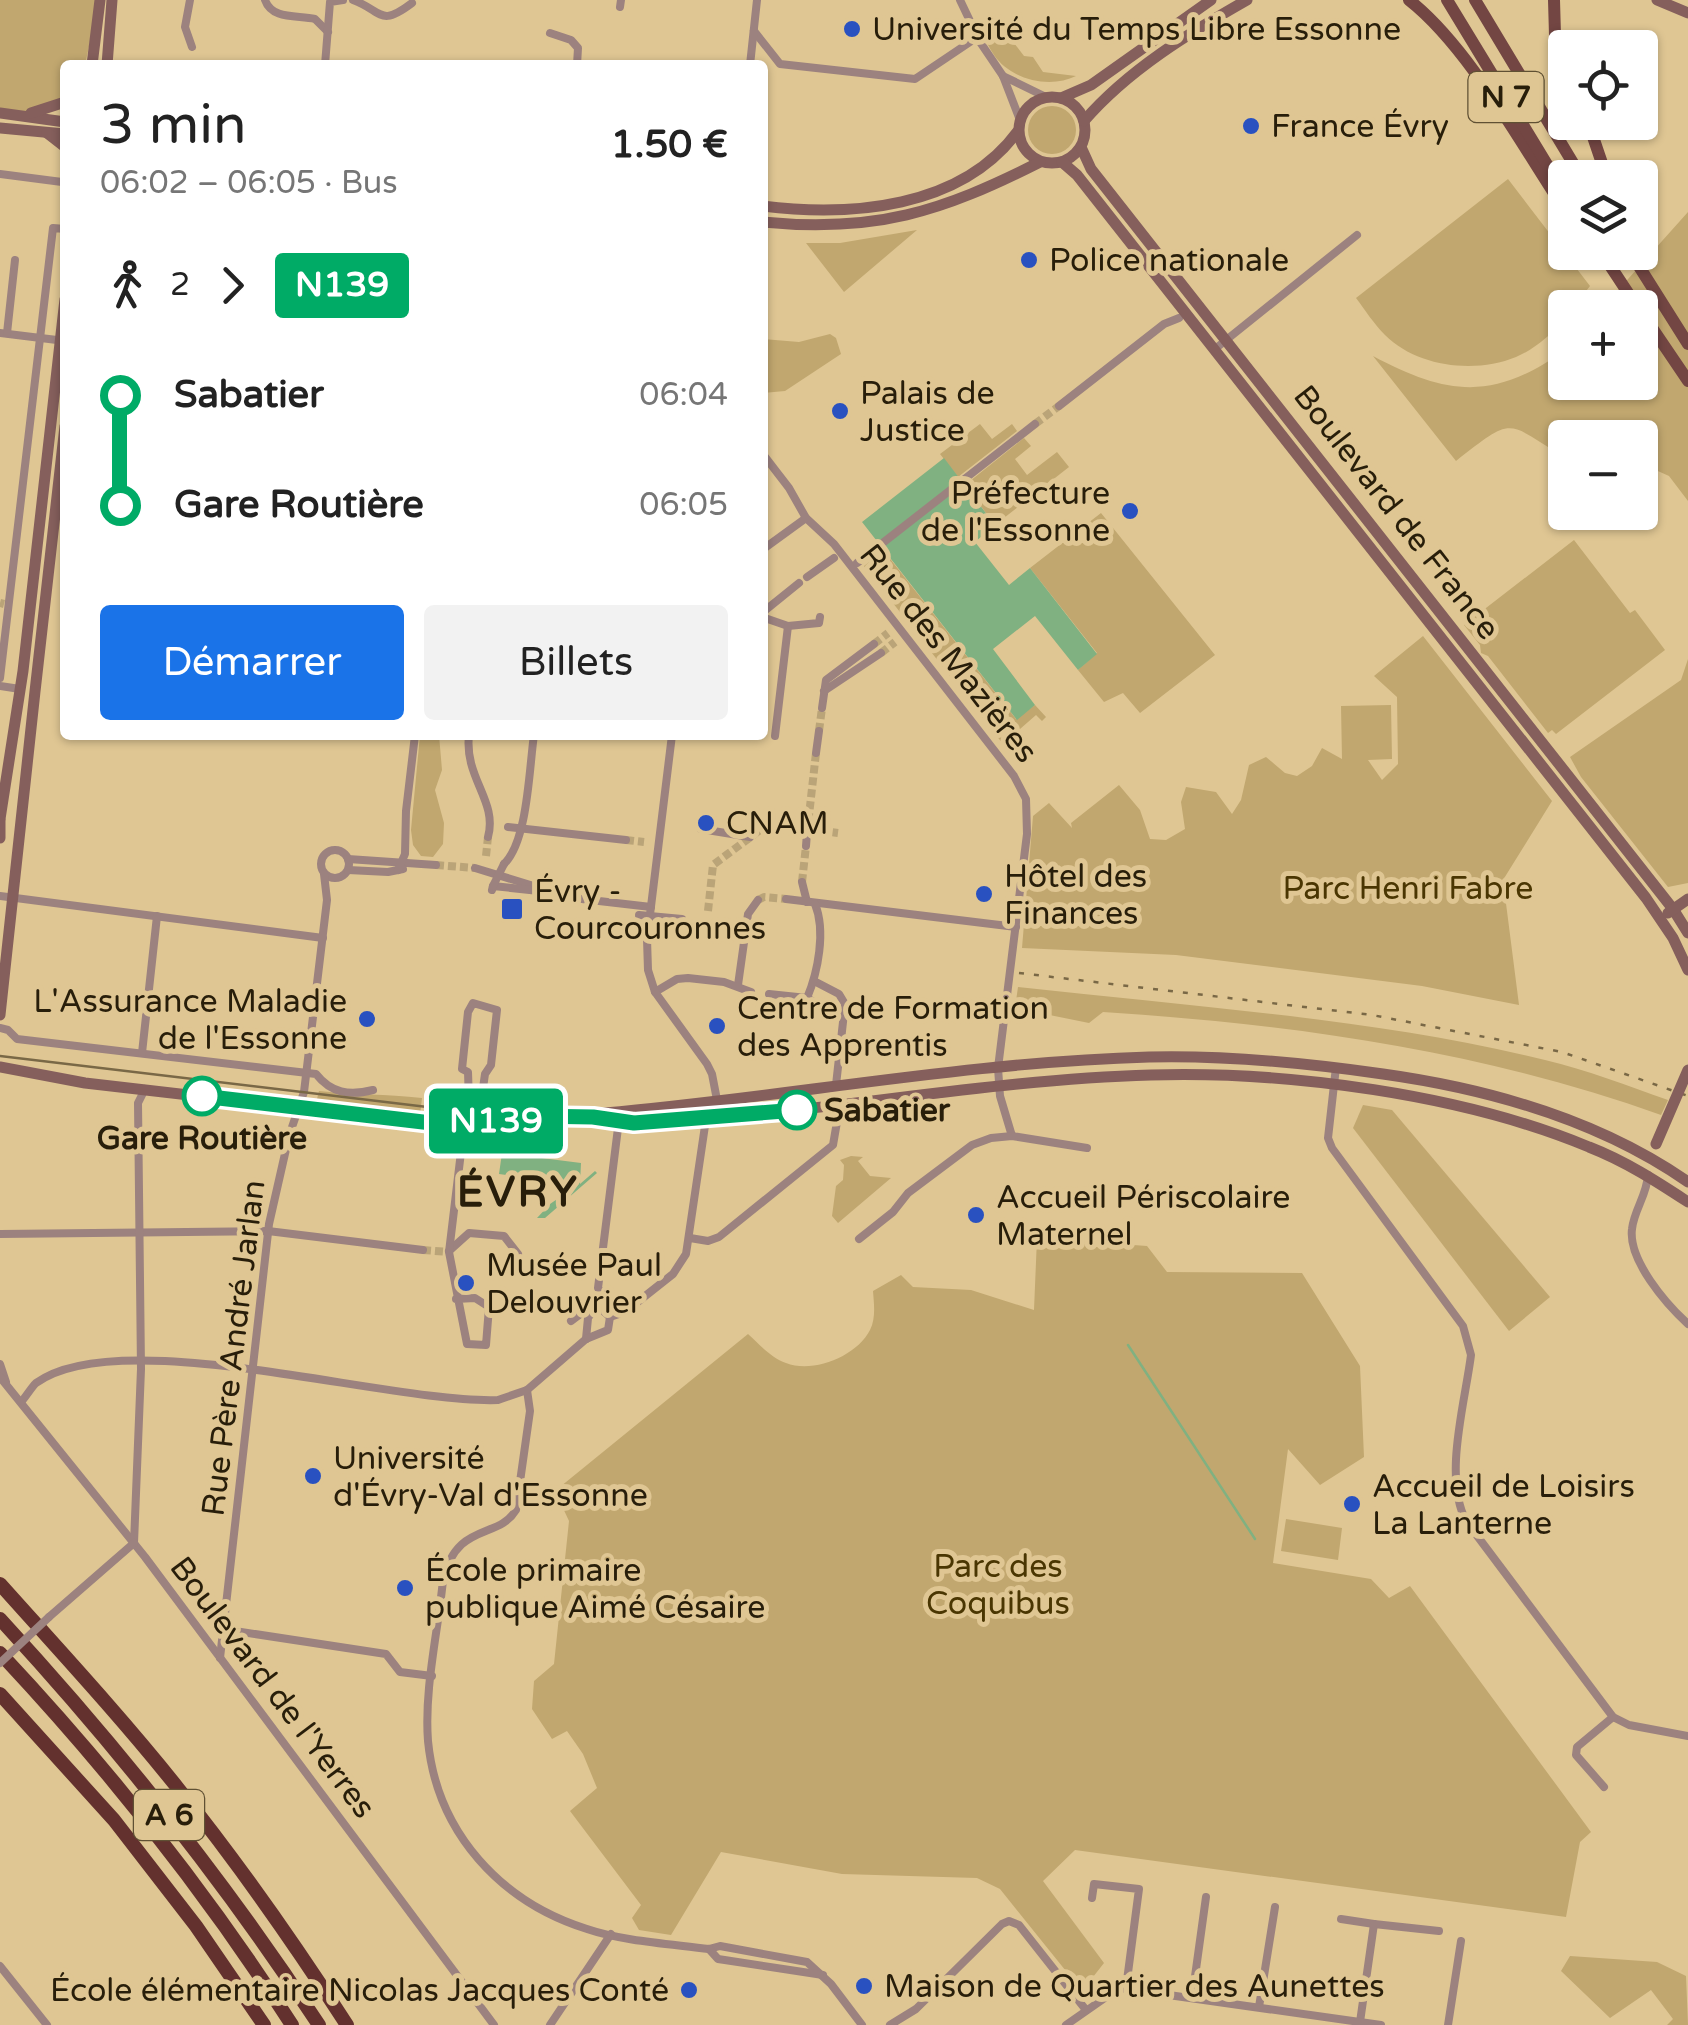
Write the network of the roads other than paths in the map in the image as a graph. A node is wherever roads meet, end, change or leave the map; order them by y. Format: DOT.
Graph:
graph roads {
  1 [pos="100,0"];
  2 [pos="112,0"];
  3 [pos="190,0"];
  4 [pos="343,0"];
  5 [pos="353,0"];
  6 [pos="758,0"];
  7 [pos="960,0"];
  8 [pos="1212,0"];
  9 [pos="1247,0"];
  10 [pos="1409,0"];
  11 [pos="1447,0"];
  12 [pos="1475,0"];
  13 [pos="1554,0"];
  14 [pos="1657,0"];
  15 [pos="330,2"];
  16 [pos="412,2"];
  17 [pos="267,5"];
  18 [pos="1688,13"];
  19 [pos="305,17"];
  20 [pos="1554,30"];
  21 [pos="754,31"];
  22 [pos="328,32"];
  23 [pos="550,33"];
  24 [pos="970,42"];
  25 [pos="192,46"];
  26 [pos="93,60"];
  27 [pos="107,60"];
  28 [pos="325,60"];
  29 [pos="577,60"];
  30 [pos="751,60"];
  31 [pos="1002,76"];
  32 [pos="1046,98"];
  33 [pos="1060,98"];
  34 [pos="60,104"];
  35 [pos="0,113"];
  36 [pos="14,115"];
  37 [pos="60,121"];
  38 [pos="1084,122"];
  39 [pos="1019,126"];
  40 [pos="0,128"];
  41 [pos="48,132"];
  42 [pos="60,133"];
  43 [pos="60,143"];
  44 [pos="1081,147"];
  45 [pos="1571,160"];
  46 [pos="1040,162"];
  47 [pos="1062,162"];
  48 [pos="1548,166"];
  49 [pos="0,174"];
  50 [pos="60,182"];
  51 [pos="1548,185"];
  52 [pos="768,207"];
  53 [pos="768,222"];
  54 [pos="60,228"];
  55 [pos="1356,235"];
  56 [pos="16,260"];
  57 [pos="1643,270"];
  58 [pos="1179,318"];
  59 [pos="3,333"];
  60 [pos="41,337"];
  61 [pos="1658,337"];
  62 [pos="60,340"];
  63 [pos="1226,340"];
  64 [pos="1688,344"];
  65 [pos="1215,349"];
  66 [pos="60,364"];
  67 [pos="1688,381"];
  68 [pos="1059,406"];
  69 [pos="1035,424"];
  70 [pos="768,461"];
  71 [pos="60,473"];
  72 [pos="806,518"];
  73 [pos="768,546"];
  74 [pos="834,558"];
  75 [pos="858,563"];
  76 [pos="768,610"];
  77 [pos="820,617"];
  78 [pos="768,618"];
  79 [pos="788,626"];
  80 [pos="898,626"];
  81 [pos="888,634"];
  82 [pos="904,635"];
  83 [pos="894,642"];
  84 [pos="874,644"];
  85 [pos="881,653"];
  86 [pos="0,678"];
  87 [pos="0,686"];
  88 [pos="19,689"];
  89 [pos="33,692"];
  90 [pos="824,692"];
  91 [pos="822,708"];
  92 [pos="819,730"];
  93 [pos="775,736"];
  94 [pos="415,740"];
  95 [pos="469,740"];
  96 [pos="533,740"];
  97 [pos="671,740"];
  98 [pos="816,754"];
  99 [pos="2,791"];
  100 [pos="0,819"];
  101 [pos="500,826"];
  102 [pos="701,829"];
  103 [pos="807,833"];
  104 [pos="406,834"];
  105 [pos="488,837"];
  106 [pos="750,837"];
  107 [pos="0,838"];
  108 [pos="626,840"];
  109 [pos="648,843"];
  110 [pos="659,844"];
  111 [pos="806,846"];
  112 [pos="486,856"];
  113 [pos="348,859"];
  114 [pos="399,867"];
  115 [pos="348,870"];
  116 [pos="324,874"];
  117 [pos="340,877"];
  118 [pos="802,882"];
  119 [pos="6,897"];
  120 [pos="786,899"];
  121 [pos="1688,899"];
  122 [pos="327,900"];
  123 [pos="567,900"];
  124 [pos="758,900"];
  125 [pos="811,903"];
  126 [pos="651,907"];
  127 [pos="836,907"];
  128 [pos="1674,909"];
  129 [pos="639,915"];
  130 [pos="158,916"];
  131 [pos="821,918"];
  132 [pos="1661,918"];
  133 [pos="682,919"];
  134 [pos="1016,927"];
  135 [pos="1688,932"];
  136 [pos="323,938"];
  137 [pos="1688,970"];
  138 [pos="814,981"];
  139 [pos="738,985"];
  140 [pos="656,992"];
  141 [pos="751,992"];
  142 [pos="769,994"];
  143 [pos="807,998"];
  144 [pos="0,1015"];
  145 [pos="844,1016"];
  146 [pos="0,1028"];
  147 [pos="142,1053"];
  148 [pos="1336,1067"];
  149 [pos="998,1068"];
  150 [pos="2,1070"];
  151 [pos="1688,1070"];
  152 [pos="468,1072"];
  153 [pos="306,1073"];
  154 [pos="485,1074"];
  155 [pos="836,1086"];
  156 [pos="1333,1086"];
  157 [pos="999,1087"];
  158 [pos="145,1089"];
  159 [pos="373,1090"];
  160 [pos="717,1100"];
  161 [pos="479,1104"];
  162 [pos="860,1104"];
  163 [pos="298,1106"];
  164 [pos="533,1116"];
  165 [pos="593,1117"];
  166 [pos="706,1120"];
  167 [pos="488,1122"];
  168 [pos="462,1125"];
  169 [pos="618,1128"];
  170 [pos="1012,1136"];
  171 [pos="1086,1148"];
  172 [pos="1651,1158"];
  173 [pos="1648,1174"];
  174 [pos="1688,1182"];
  175 [pos="1688,1202"];
  176 [pos="142,1231"];
  177 [pos="268,1231"];
  178 [pos="0,1234"];
  179 [pos="690,1238"];
  180 [pos="859,1239"];
  181 [pos="422,1250"];
  182 [pos="449,1252"];
  183 [pos="518,1254"];
  184 [pos="604,1296"];
  185 [pos="456,1299"];
  186 [pos="602,1310"];
  187 [pos="610,1317"];
  188 [pos="571,1321"];
  189 [pos="1688,1324"];
  190 [pos="593,1330"];
  191 [pos="141,1360"];
  192 [pos="0,1364"];
  193 [pos="252,1376"];
  194 [pos="3,1380"];
  195 [pos="527,1390"];
  196 [pos="22,1401"];
  197 [pos="134,1543"];
  198 [pos="0,1584"];
  199 [pos="440,1605"];
  200 [pos="480,1610"];
  201 [pos="0,1619"];
  202 [pos="222,1629"];
  203 [pos="0,1653"];
  204 [pos="220,1658"];
  205 [pos="0,1663"];
  206 [pos="432,1676"];
  207 [pos="0,1694"];
  208 [pos="1613,1717"];
  209 [pos="1688,1736"];
  210 [pos="1604,1787"];
  211 [pos="1206,1897"];
  212 [pos="1092,1898"];
  213 [pos="1275,1907"];
  214 [pos="1341,1919"];
  215 [pos="1374,1924"];
  216 [pos="1440,1930"];
  217 [pos="611,1934"];
  218 [pos="1461,1940"];
  219 [pos="0,1966"];
  220 [pos="1126,1988"];
  221 [pos="1192,1998"];
  222 [pos="1259,2007"];
  223 [pos="1086,2010"];
  224 [pos="1365,2023"];
  225 [pos="47,2025"];
  226 [pos="264,2025"];
  227 [pos="292,2025"];
  228 [pos="320,2025"];
  229 [pos="347,2025"];
  230 [pos="494,2025"];
  231 [pos="550,2025"];
  232 [pos="862,2025"];
  233 [pos="890,2025"];
  234 [pos="1066,2025"];
  235 [pos="1381,2025"];
  236 [pos="1448,2025"];
  1 -- 26 [label="main road"];
  2 -- 27 [label="main road"];
  3 -- 25 [label="street"];
  4 -- 15 [label="street"];
  5 -- 16 [label="street"];
  6 -- 21 [label="street"];
  7 -- 31 [label="street"];
  8 -- 33 [label="main road"];
  9 -- 38 [label="main road"];
  10 -- 51 [label="main road"];
  11 -- 48 [label="main road, N 7"];
  12 -- 45 [label="main road, N 7"];
  13 -- 20 [label="main road"];
  14 -- 18 [label="main road"];
  15 -- 19 [label="street"];
  15 -- 22 [label="street"];
  17 -- 19 [label="street"];
  19 -- 22 [label="street"];
  21 -- 24 [label="street"];
  21 -- 30 [label="street"];
  22 -- 28 [label="street"];
  23 -- 29 [label="street"];
  31 -- 32 [label="street"];
  31 -- 39 [label="street"];
  32 -- 33 [label="main road"];
  32 -- 39 [label="main road"];
  33 -- 38 [label="main road"];
  34 -- 36 [label="main road"];
  35 -- 36 [label="main road"];
  36 -- 37 [label="main road"];
  38 -- 44 [label="main road"];
  39 -- 46 [label="main road"];
  39 -- 52 [label="main road"];
  40 -- 41 [label="main road"];
  41 -- 42 [label="main road"];
  41 -- 43 [label="main road"];
  44 -- 47 [label="main road"];
  44 -- 63 [label="main road, Boulevard de France"];
  46 -- 47 [label="main road"];
  46 -- 53 [label="main road"];
  47 -- 65 [label="main road, Boulevard de France"];
  49 -- 50 [label="street"];
  54 -- 60 [label="street"];
  55 -- 63 [label="street"];
  56 -- 59 [label="street"];
  57 -- 64 [label="main road"];
  58 -- 68 [label="street"];
  59 -- 60 [label="street"];
  60 -- 62 [label="street"];
  60 -- 86 [label="street"];
  61 -- 67 [label="main road"];
  63 -- 65 [label="street"];
  63 -- 128 [label="main road, Boulevard de France"];
  65 -- 132 [label="main road, Boulevard de France"];
  66 -- 88 [label="main road"];
  69 -- 75 [label="street"];
  70 -- 72 [label="street, Rue des Mazières"];
  71 -- 89 [label="main road"];
  72 -- 73 [label="street"];
  72 -- 80 [label="street, Rue des Mazières"];
  74 -- 76 [label="street"];
  77 -- 79 [label="street"];
  78 -- 79 [label="street"];
  79 -- 93 [label="street"];
  80 -- 81 [label="street"];
  80 -- 82 [label="street, Rue des Mazières"];
  82 -- 83 [label="street"];
  82 -- 134 [label="street, Rue des Mazières"];
  84 -- 90 [label="street"];
  85 -- 90 [label="street"];
  87 -- 88 [label="street"];
  88 -- 89 [label="street"];
  88 -- 99 [label="main road"];
  89 -- 119 [label="main road"];
  90 -- 91 [label="street"];
  92 -- 98 [label="street"];
  94 -- 104 [label="street"];
  95 -- 101 [label="street"];
  96 -- 123 [label="street, bridge"];
  97 -- 110 [label="street"];
  99 -- 100 [label="main road"];
  100 -- 107 [label="main road"];
  101 -- 105 [label="street"];
  101 -- 108 [label="street"];
  102 -- 106 [label="street"];
  103 -- 111 [label="street"];
  104 -- 114 [label="street"];
  104 -- 114 [label="street"];
  109 -- 110 [label="street"];
  110 -- 126 [label="street"];
  112 -- 126 [label="street"];
  113 -- 114 [label="street"];
  113 -- 115 [label="street"];
  113 -- 116 [label="street"];
  114 -- 115 [label="street"];
  115 -- 117 [label="street"];
  116 -- 117 [label="street"];
  116 -- 122 [label="street"];
  117 -- 122 [label="street"];
  118 -- 125 [label="street"];
  119 -- 130 [label="street"];
  119 -- 144 [label="main road"];
  120 -- 125 [label="street"];
  121 -- 128 [label="main road"];
  122 -- 136 [label="street, Rue Père André Jarlan"];
  124 -- 139 [label="street"];
  125 -- 127 [label="street"];
  125 -- 131 [label="street"];
  126 -- 140 [label="street"];
  127 -- 131 [label="street"];
  127 -- 134 [label="street"];
  128 -- 132 [label="main road"];
  128 -- 135 [label="main road, Boulevard de France"];
  129 -- 133 [label="street, bridge"];
  130 -- 136 [label="street"];
  130 -- 147 [label="street"];
  131 -- 138 [label="street"];
  132 -- 137 [label="main road, Boulevard de France"];
  134 -- 149 [label="street, Rue des Mazières"];
  136 -- 153 [label="street, Rue Père André Jarlan"];
  138 -- 143 [label="street"];
  138 -- 145 [label="street"];
  139 -- 140 [label="street"];
  139 -- 141 [label="street"];
  140 -- 160 [label="street"];
  142 -- 143 [label="street"];
  143 -- 145 [label="street"];
  145 -- 155 [label="street"];
  146 -- 147 [label="street"];
  147 -- 153 [label="street"];
  148 -- 149 [label="main road"];
  148 -- 156 [label="street"];
  148 -- 172 [label="main road"];
  149 -- 155 [label="main road"];
  149 -- 157 [label="street, Rue des Mazières"];
  150 -- 158 [label="main road"];
  151 -- 172 [label="main road, bridge"];
  152 -- 154 [label="street"];
  152 -- 154 [label="street"];
  152 -- 161 [label="street"];
  153 -- 159 [label="street"];
  153 -- 163 [label="street, Rue Père André Jarlan"];
  154 -- 161 [label="street"];
  155 -- 160 [label="main road"];
  156 -- 157 [label="main road"];
  156 -- 173 [label="main road"];
  156 -- 208 [label="street"];
  157 -- 162 [label="main road"];
  157 -- 170 [label="street, Rue des Mazières"];
  158 -- 163 [label="main road"];
  158 -- 176 [label="street"];
  160 -- 165 [label="main road"];
  160 -- 166 [label="street"];
  161 -- 164 [label="main road"];
  161 -- 167 [label="main road"];
  161 -- 168 [label="main road"];
  162 -- 166 [label="main road"];
  162 -- 179 [label="street"];
  163 -- 168 [label="main road"];
  163 -- 177 [label="street, Rue Père André Jarlan"];
  164 -- 165 [label="main road"];
  164 -- 167 [label="main road"];
  165 -- 166 [label="main road"];
  166 -- 179 [label="street"];
  167 -- 168 [label="main road"];
  168 -- 182 [label="street"];
  169 -- 184 [label="street"];
  170 -- 171 [label="street"];
  170 -- 180 [label="street"];
  172 -- 173 [label="main road"];
  172 -- 174 [label="main road"];
  173 -- 175 [label="main road"];
  173 -- 189 [label="street"];
  176 -- 177 [label="street"];
  176 -- 178 [label="street"];
  176 -- 191 [label="street"];
  177 -- 181 [label="street"];
  177 -- 193 [label="street, Rue Père André Jarlan"];
  179 -- 187 [label="street"];
  182 -- 183 [label="street"];
  182 -- 185 [label="street"];
  184 -- 186 [label="street"];
  184 -- 188 [label="street"];
  185 -- 185 [label="street"];
  186 -- 187 [label="street"];
  186 -- 190 [label="street"];
  187 -- 190 [label="street"];
  190 -- 195 [label="street"];
  191 -- 193 [label="street"];
  191 -- 196 [label="street"];
  191 -- 197 [label="street"];
  192 -- 194 [label="street, Boulevard de l'Yerres"];
  193 -- 195 [label="street"];
  193 -- 202 [label="street, Rue Père André Jarlan"];
  194 -- 196 [label="street, Boulevard de l'Yerres"];
  195 -- 199 [label="street"];
  196 -- 197 [label="street, Boulevard de l'Yerres"];
  197 -- 204 [label="street, Boulevard de l'Yerres"];
  197 -- 205 [label="street, bridge"];
  198 -- 229 [label="highway"];
  199 -- 200 [label="street"];
  199 -- 206 [label="street"];
  201 -- 228 [label="highway, A 6"];
  202 -- 204 [label="street, Rue Père André Jarlan"];
  202 -- 206 [label="street"];
  203 -- 227 [label="highway, A 6"];
  204 -- 230 [label="street, Boulevard de l'Yerres"];
  206 -- 217 [label="street"];
  207 -- 226 [label="highway"];
  208 -- 209 [label="street"];
  208 -- 210 [label="street"];
  211 -- 221 [label="street"];
  212 -- 220 [label="street"];
  213 -- 222 [label="street"];
  214 -- 215 [label="street"];
  215 -- 216 [label="street"];
  215 -- 224 [label="street"];
  217 -- 231 [label="street"];
  217 -- 232 [label="street"];
  218 -- 236 [label="street"];
  219 -- 225 [label="street"];
  220 -- 221 [label="street"];
  220 -- 223 [label="street"];
  221 -- 222 [label="street"];
  222 -- 224 [label="street"];
  223 -- 233 [label="street"];
  223 -- 234 [label="street"];
  224 -- 235 [label="street"];
}
